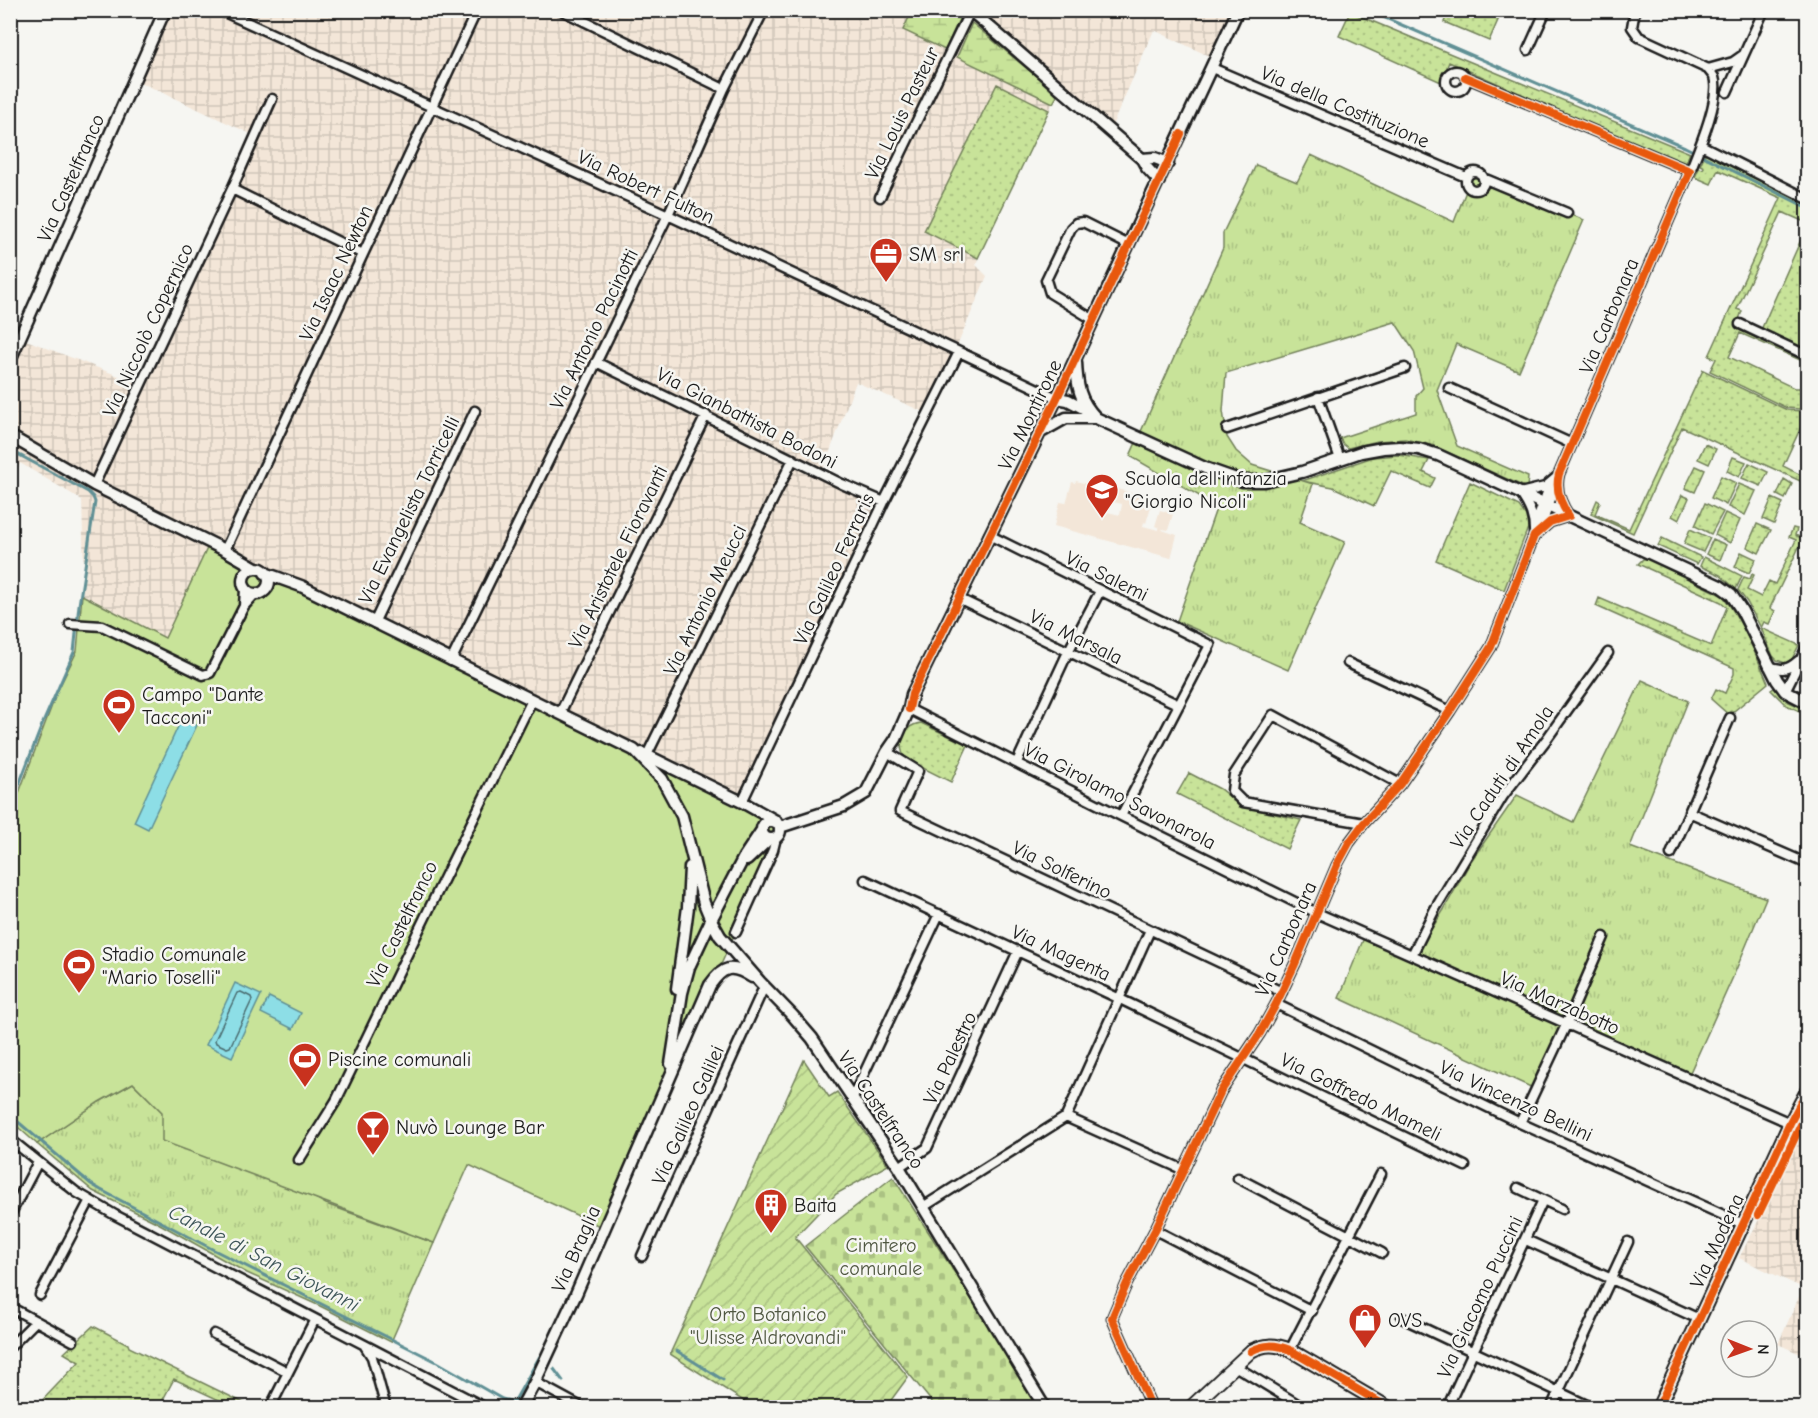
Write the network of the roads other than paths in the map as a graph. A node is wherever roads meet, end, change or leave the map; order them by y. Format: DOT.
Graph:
graph roads {
  1 [pos="156,10"];
  2 [pos="165,10"];
  3 [pos="220,10"];
  4 [pos="477,10"];
  5 [pos="561,10"];
  6 [pos="764,10"];
  7 [pos="1238,10"];
  8 [pos="1546,10"];
  9 [pos="1635,10"];
  10 [pos="1764,10"];
  11 [pos="970,11"];
  12 [pos="158,27"];
  13 [pos="1528,50"];
  14 [pos="1743,55"];
  15 [pos="1212,68"];
  16 [pos="1708,69"];
  17 [pos="1465,77"];
  18 [pos="724,89"];
  19 [pos="1727,92"];
  20 [pos="272,99"];
  21 [pos="433,107"];
  22 [pos="1701,146"];
  23 [pos="1142,159"];
  24 [pos="1168,163"];
  25 [pos="1690,171"];
  26 [pos="1466,177"];
  27 [pos="1483,178"];
  28 [pos="1159,181"];
  29 [pos="232,189"];
  30 [pos="880,197"];
  31 [pos="1808,199"];
  32 [pos="1567,213"];
  33 [pos="668,215"];
  34 [pos="1129,245"];
  35 [pos="363,254"];
  36 [pos="1094,320"];
  37 [pos="1740,324"];
  38 [pos="959,352"];
  39 [pos="1808,357"];
  40 [pos="1076,358"];
  41 [pos="10,360"];
  42 [pos="596,362"];
  43 [pos="1405,368"];
  44 [pos="1449,388"];
  45 [pos="1318,397"];
  46 [pos="1057,398"];
  47 [pos="475,411"];
  48 [pos="705,416"];
  49 [pos="1091,416"];
  50 [pos="1227,429"];
  51 [pos="1040,432"];
  52 [pos="10,436"];
  53 [pos="1572,444"];
  54 [pos="793,459"];
  55 [pos="1340,459"];
  56 [pos="1553,484"];
  57 [pos="94,485"];
  58 [pos="1520,493"];
  59 [pos="884,502"];
  60 [pos="1545,505"];
  61 [pos="1569,516"];
  62 [pos="1536,531"];
  63 [pos="989,535"];
  64 [pos="225,550"];
  65 [pos="261,571"];
  66 [pos="245,573"];
  67 [pos="301,586"];
  68 [pos="267,587"];
  69 [pos="250,591"];
  70 [pos="1100,591"];
  71 [pos="958,598"];
  72 [pos="374,623"];
  73 [pos="70,624"];
  74 [pos="1808,645"];
  75 [pos="1068,652"];
  76 [pos="1608,652"];
  77 [pos="1802,657"];
  78 [pos="451,661"];
  79 [pos="1348,663"];
  80 [pos="1768,665"];
  81 [pos="1789,693"];
  82 [pos="532,700"];
  83 [pos="1808,703"];
  84 [pos="1179,705"];
  85 [pos="909,709"];
  86 [pos="1450,711"];
  87 [pos="560,713"];
  88 [pos="1730,718"];
  89 [pos="634,750"];
  90 [pos="887,752"];
  91 [pos="647,755"];
  92 [pos="1017,762"];
  93 [pos="1400,784"];
  94 [pos="742,802"];
  95 [pos="1689,812"];
  96 [pos="1121,816"];
  97 [pos="1364,823"];
  98 [pos="778,824"];
  99 [pos="769,836"];
  100 [pos="688,838"];
  101 [pos="1671,854"];
  102 [pos="1808,864"];
  103 [pos="865,880"];
  104 [pos="1317,912"];
  105 [pos="939,914"];
  106 [pos="711,920"];
  107 [pos="1150,930"];
  108 [pos="736,932"];
  109 [pos="1604,937"];
  110 [pos="1018,951"];
  111 [pos="1412,955"];
  112 [pos="762,985"];
  113 [pos="1282,992"];
  114 [pos="1120,999"];
  115 [pos="1276,1004"];
  116 [pos="1567,1023"];
  117 [pos="1242,1058"];
  118 [pos="1808,1089"];
  119 [pos="852,1099"];
  120 [pos="659,1102"];
  121 [pos="1066,1117"];
  122 [pos="1520,1122"];
  123 [pos="1790,1123"];
  124 [pos="10,1138"];
  125 [pos="299,1160"];
  126 [pos="38,1162"];
  127 [pos="1465,1166"];
  128 [pos="899,1167"];
  129 [pos="1184,1170"];
  130 [pos="1381,1174"];
  131 [pos="1238,1178"];
  132 [pos="1518,1188"];
  133 [pos="90,1200"];
  134 [pos="1543,1200"];
  135 [pos="923,1207"];
  136 [pos="1562,1209"];
  137 [pos="10,1215"];
  138 [pos="1743,1224"];
  139 [pos="1155,1230"];
  140 [pos="1350,1236"];
  141 [pos="1526,1240"];
  142 [pos="1628,1242"];
  143 [pos="1382,1252"];
  144 [pos="642,1256"];
  145 [pos="1611,1280"];
  146 [pos="40,1295"];
  147 [pos="10,1307"];
  148 [pos="1312,1311"];
  149 [pos="1402,1318"];
  150 [pos="315,1319"];
  151 [pos="1699,1319"];
  152 [pos="36,1321"];
  153 [pos="214,1334"];
  154 [pos="73,1341"];
  155 [pos="363,1343"];
  156 [pos="10,1347"];
  157 [pos="1290,1350"];
  158 [pos="1473,1350"];
  159 [pos="395,1360"];
  160 [pos="1235,1366"];
  161 [pos="288,1371"];
  162 [pos="379,1378"];
  163 [pos="535,1382"];
  164 [pos="1558,1391"];
  165 [pos="1373,1404"];
  166 [pos="270,1407"];
  167 [pos="386,1407"];
  168 [pos="486,1407"];
  169 [pos="521,1407"];
  170 [pos="583,1407"];
  171 [pos="1045,1407"];
  172 [pos="1152,1407"];
  173 [pos="1190,1407"];
  174 [pos="1304,1407"];
  175 [pos="1389,1407"];
  176 [pos="1447,1407"];
  177 [pos="1551,1407"];
  178 [pos="1593,1407"];
  179 [pos="1658,1407"];
  1 -- 12 [label="street"];
  2 -- 12 [label="street, Via Castelfranco"];
  3 -- 21 [label="street, Via Robert Fulton"];
  4 -- 21 [label="street, Via Isaac Newton"];
  5 -- 18 [label="street"];
  6 -- 18 [label="street, Via Antonio Pacinotti"];
  7 -- 15 [label="street, Via Montirone"];
  8 -- 13 [label="street"];
  9 -- 16 [label="street"];
  10 -- 14 [label="street"];
  11 -- 23 [label="street"];
  11 -- 30 [label="street, Via Louis Pasteur"];
  12 -- 41 [label="street, Via Castelfranco"];
  14 -- 16 [label="street"];
  14 -- 19 [label="street"];
  15 -- 24 [label="street, Via Montirone"];
  15 -- 26 [label="street, Via della Costituzione"];
  16 -- 22 [label="street, Via Carbonara"];
  17 -- 25 [label="street"];
  18 -- 33 [label="street, Via Antonio Pacinotti"];
  20 -- 29 [label="street, Via Niccolò Copernico"];
  21 -- 33 [label="street, Via Robert Fulton"];
  21 -- 35 [label="street, Via Isaac Newton"];
  22 -- 25 [label="street, Via Carbonara"];
  22 -- 31 [label="street"];
  23 -- 24 [label="street"];
  23 -- 28 [label="street"];
  24 -- 28 [label="street, Via Montirone"];
  25 -- 53 [label="street, Via Carbonara"];
  26 -- 27 [label="street, Via della Costituzione"];
  26 -- 27 [label="street, Via della Costituzione"];
  27 -- 32 [label="street, Via della Costituzione"];
  28 -- 34 [label="street, Via Montirone"];
  29 -- 35 [label="street"];
  29 -- 57 [label="street, Via Niccolò Copernico"];
  33 -- 38 [label="street, Via Robert Fulton"];
  33 -- 42 [label="street, Via Antonio Pacinotti"];
  34 -- 36 [label="street, Via Montirone"];
  34 -- 36 [label="street"];
  35 -- 64 [label="street, Via Isaac Newton"];
  36 -- 40 [label="street, Via Montirone"];
  37 -- 39 [label="street"];
  38 -- 46 [label="street, Via Robert Fulton"];
  38 -- 59 [label="street, Via Galileo Ferraris"];
  40 -- 46 [label="street, Via Montirone"];
  40 -- 49 [label="street"];
  42 -- 48 [label="street, Via Gianbattista Bodoni"];
  42 -- 78 [label="street, Via Antonio Pacinotti"];
  43 -- 45 [label="street"];
  44 -- 53 [label="street"];
  45 -- 50 [label="street"];
  45 -- 55 [label="street"];
  46 -- 49 [label="street"];
  46 -- 51 [label="street, Via Montirone"];
  47 -- 72 [label="street, Via Evangelista Torricelli"];
  48 -- 54 [label="street, Via Gianbattista Bodoni"];
  48 -- 87 [label="street, Via Aristotele Fioravanti"];
  49 -- 51 [label="street"];
  49 -- 55 [label="street"];
  51 -- 63 [label="street, Via Montirone"];
  52 -- 57 [label="street, Via Castelfranco"];
  53 -- 56 [label="street, Via Carbonara"];
  54 -- 59 [label="street, Via Gianbattista Bodoni"];
  54 -- 91 [label="street, Via Antonio Meucci"];
  55 -- 58 [label="street"];
  56 -- 58 [label="street"];
  56 -- 60 [label="street, Via Carbonara"];
  56 -- 61 [label="street"];
  57 -- 64 [label="street, Via Castelfranco"];
  58 -- 60 [label="street"];
  58 -- 62 [label="street"];
  59 -- 94 [label="street, Via Galileo Ferraris"];
  60 -- 61 [label="street"];
  60 -- 62 [label="street, Via Carbonara"];
  61 -- 62 [label="street"];
  61 -- 80 [label="street"];
  62 -- 86 [label="street, Via Carbonara"];
  63 -- 70 [label="street, Via Salemi"];
  63 -- 71 [label="street, Via Montirone"];
  64 -- 65 [label="street, Via Castelfranco"];
  64 -- 66 [label="street, Via Castelfranco"];
  65 -- 66 [label="street"];
  65 -- 67 [label="street, Via Castelfranco"];
  65 -- 68 [label="street"];
  66 -- 69 [label="street"];
  67 -- 68 [label="street, Via Castelfranco"];
  67 -- 72 [label="street, Via Castelfranco"];
  68 -- 69 [label="street"];
  69 -- 73 [label="street"];
  70 -- 75 [label="street"];
  70 -- 84 [label="street, Via Salemi"];
  71 -- 75 [label="street, Via Marsala"];
  71 -- 85 [label="street, Via Montirone"];
  72 -- 78 [label="street, Via Castelfranco"];
  74 -- 77 [label="street"];
  75 -- 84 [label="street, Via Marsala"];
  75 -- 92 [label="street"];
  76 -- 111 [label="street, Via Caduti di Amola"];
  77 -- 80 [label="street"];
  77 -- 81 [label="street"];
  78 -- 82 [label="street, Via Castelfranco"];
  79 -- 86 [label="street"];
  80 -- 81 [label="street"];
  81 -- 83 [label="street"];
  82 -- 87 [label="street, Via Castelfranco"];
  82 -- 125 [label="street, Via Castelfranco"];
  84 -- 96 [label="street"];
  85 -- 90 [label="street, Via Montirone"];
  85 -- 92 [label="street, Via Girolamo Savonarola"];
  86 -- 93 [label="street, Via Carbonara"];
  87 -- 89 [label="street, Via Castelfranco"];
  88 -- 95 [label="street"];
  89 -- 91 [label="street, Via Castelfranco"];
  89 -- 100 [label="street, Via Castelfranco"];
  90 -- 98 [label="street, Via Montirone"];
  90 -- 107 [label="street, Via Solferino"];
  91 -- 94 [label="street, Via Castelfranco"];
  92 -- 96 [label="street, Via Girolamo Savonarola"];
  93 -- 97 [label="street, Via Carbonara"];
  93 -- 97 [label="street"];
  94 -- 98 [label="street, Via Castelfranco"];
  95 -- 101 [label="street"];
  95 -- 102 [label="street"];
  96 -- 104 [label="street, Via Girolamo Savonarola"];
  97 -- 104 [label="street, Via Carbonara"];
  98 -- 99 [label="street"];
  98 -- 99 [label="street, Via Montirone"];
  99 -- 106 [label="street"];
  99 -- 108 [label="street"];
  100 -- 106 [label="street, Via Castelfranco"];
  100 -- 120 [label="street, Via Castelfranco"];
  103 -- 105 [label="street, Via Magenta"];
  104 -- 111 [label="street, Via Marzabotto"];
  104 -- 113 [label="street, Via Carbonara"];
  105 -- 110 [label="street, Via Magenta"];
  105 -- 119 [label="street"];
  106 -- 112 [label="street, Via Castelfranco"];
  106 -- 120 [label="street, Via Braglia"];
  107 -- 113 [label="street, Via Solferino"];
  107 -- 114 [label="street"];
  109 -- 116 [label="street"];
  110 -- 114 [label="street, Via Magenta"];
  110 -- 128 [label="street, Via Palestro"];
  111 -- 116 [label="street, Via Marzabotto"];
  112 -- 119 [label="street, Via Castelfranco"];
  112 -- 120 [label="street, Via Braglia"];
  112 -- 144 [label="street, Via Galileo Galilei"];
  113 -- 115 [label="street, Via Carbonara"];
  114 -- 117 [label="street, Via Magenta"];
  114 -- 121 [label="street"];
  115 -- 117 [label="street, Via Carbonara"];
  115 -- 122 [label="street, Via Vincenzo Bellini"];
  116 -- 122 [label="street"];
  116 -- 123 [label="street, Via Marzabotto"];
  117 -- 127 [label="street, Via Goffredo Mameli"];
  117 -- 129 [label="street, Via Carbonara"];
  118 -- 123 [label="main road, Via Modena"];
  119 -- 128 [label="street, Via Castelfranco"];
  120 -- 163 [label="street, Via Braglia"];
  121 -- 129 [label="street"];
  121 -- 135 [label="street"];
  122 -- 138 [label="street, Via Vincenzo Bellini"];
  123 -- 138 [label="main road, Via Modena"];
  124 -- 126 [label="street"];
  126 -- 133 [label="street"];
  126 -- 137 [label="street"];
  128 -- 135 [label="street, Via Castelfranco"];
  129 -- 139 [label="street, Via Carbonara"];
  130 -- 140 [label="street"];
  131 -- 140 [label="street"];
  132 -- 134 [label="street, Via Giacomo Puccini"];
  133 -- 146 [label="street"];
  133 -- 150 [label="street"];
  134 -- 136 [label="street, Via Giacomo Puccini"];
  134 -- 141 [label="street, Via Giacomo Puccini"];
  135 -- 171 [label="street, Via Castelfranco"];
  138 -- 151 [label="main road, Via Modena"];
  139 -- 148 [label="street"];
  139 -- 172 [label="street, Via Carbonara"];
  140 -- 143 [label="street"];
  140 -- 148 [label="street"];
  141 -- 145 [label="street"];
  141 -- 158 [label="street, Via Giacomo Puccini"];
  142 -- 145 [label="street"];
  145 -- 151 [label="street"];
  145 -- 164 [label="street"];
  147 -- 152 [label="street"];
  148 -- 157 [label="street"];
  149 -- 158 [label="street"];
  150 -- 155 [label="street"];
  150 -- 161 [label="street"];
  151 -- 179 [label="main road, Via Modena"];
  152 -- 154 [label="street"];
  152 -- 156 [label="street"];
  153 -- 161 [label="street"];
  155 -- 159 [label="street"];
  155 -- 162 [label="street"];
  157 -- 160 [label="main road"];
  157 -- 165 [label="main road"];
  158 -- 164 [label="street"];
  158 -- 176 [label="street, Via Giacomo Puccini"];
  159 -- 162 [label="street"];
  159 -- 168 [label="street"];
  160 -- 173 [label="main road"];
  160 -- 174 [label="street"];
  161 -- 166 [label="street"];
  162 -- 167 [label="street"];
  163 -- 169 [label="street, Via Braglia"];
  163 -- 170 [label="street"];
  164 -- 177 [label="street"];
  164 -- 178 [label="street"];
  165 -- 175 [label="main road"];
}
